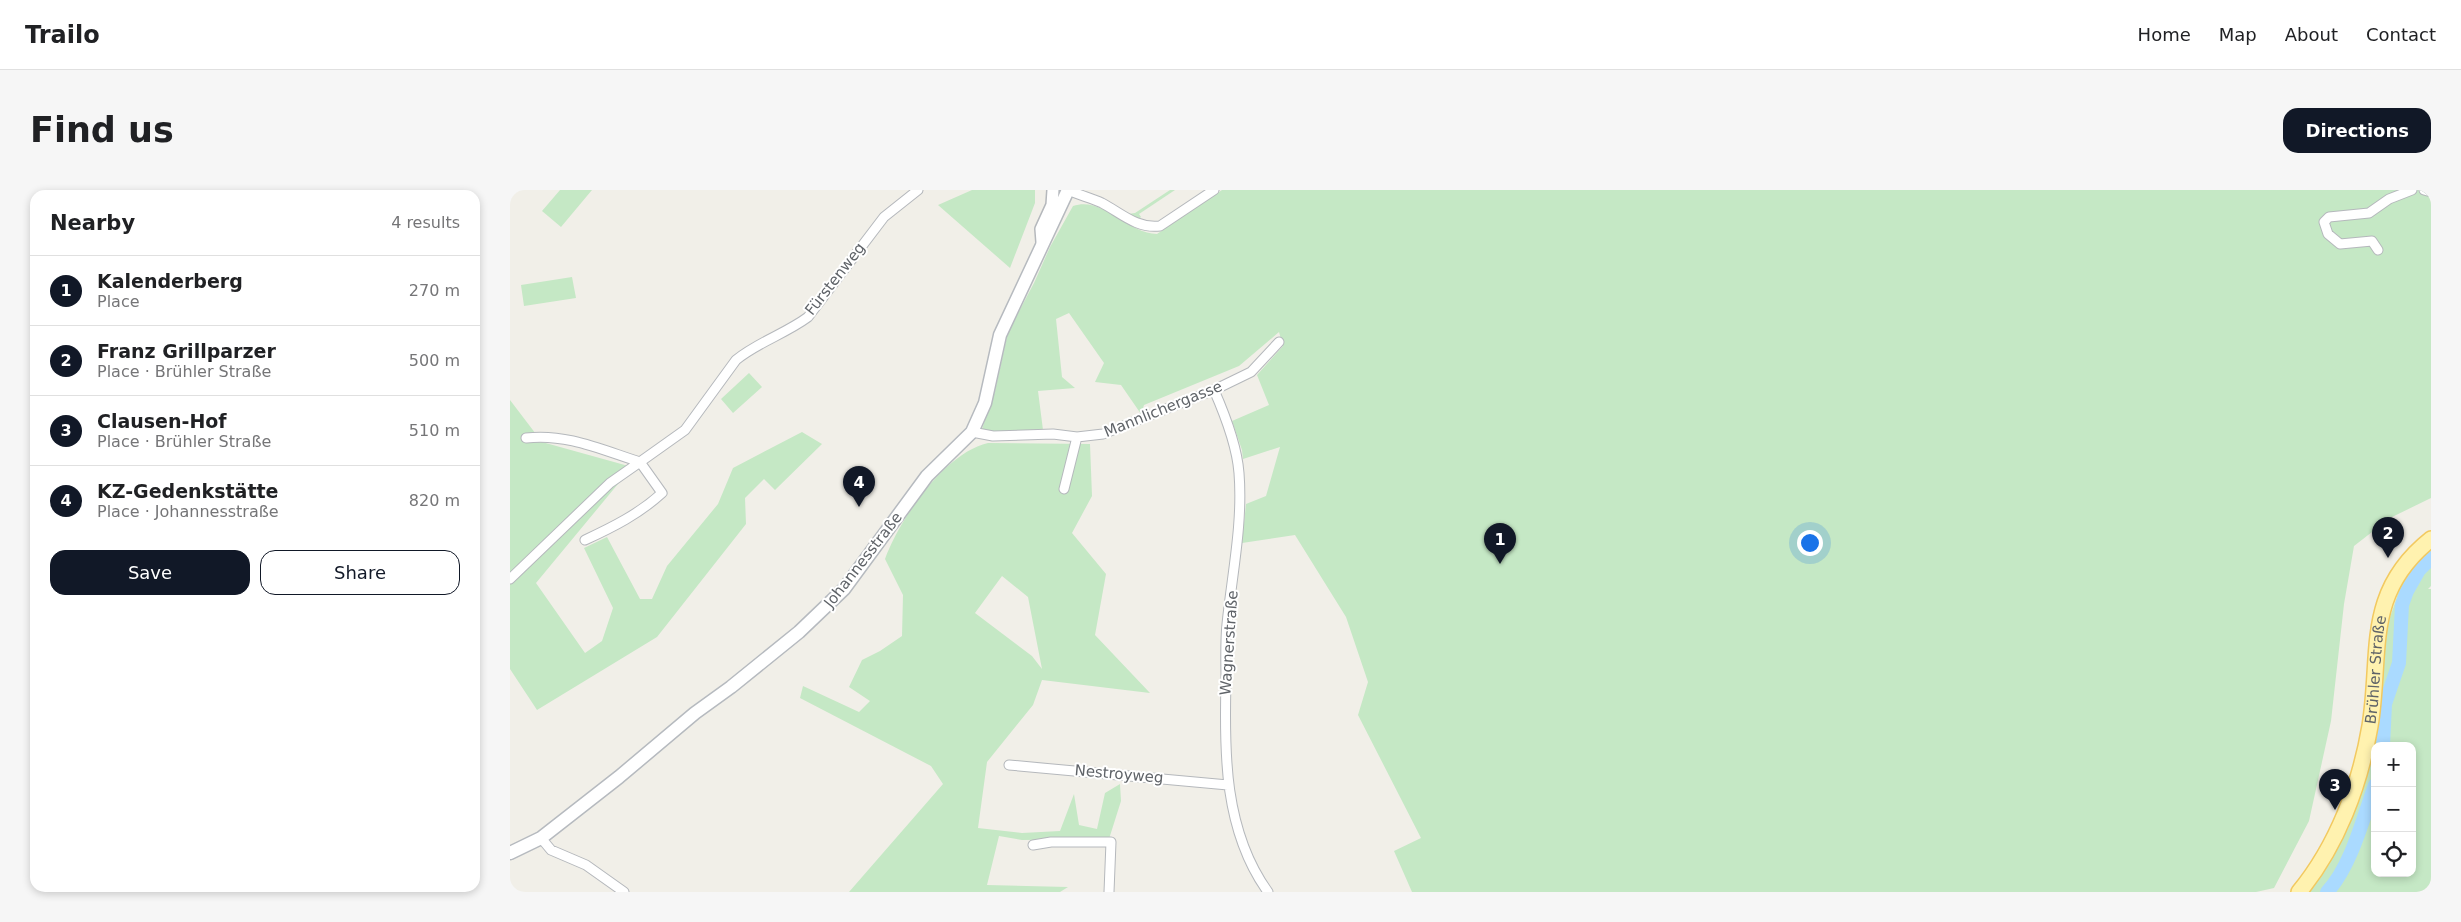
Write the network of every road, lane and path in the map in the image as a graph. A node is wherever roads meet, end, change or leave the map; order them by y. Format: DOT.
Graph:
graph roads {
  1 [pos="918,190"];
  2 [pos="1053,190"];
  3 [pos="1068,190"];
  4 [pos="1214,190"];
  5 [pos="2412,190"];
  6 [pos="2424,190"];
  7 [pos="2431,192"];
  8 [pos="1042,242"];
  9 [pos="2378,250"];
  10 [pos="1278,342"];
  11 [pos="1214,390"];
  12 [pos="972,432"];
  13 [pos="526,438"];
  14 [pos="1077,438"];
  15 [pos="640,462"];
  16 [pos="1064,489"];
  17 [pos="2431,539"];
  18 [pos="584,540"];
  19 [pos="510,579"];
  20 [pos="1009,765"];
  21 [pos="1228,786"];
  22 [pos="541,838"];
  23 [pos="1033,845"];
  24 [pos="510,853"];
  25 [pos="624,892"];
  26 [pos="1109,892"];
  27 [pos="1268,892"];
  28 [pos="2299,892"];
  1 -- 15 [label="street, Fürstenweg"];
  2 -- 8 [label="street"];
  3 -- 4 [label="street"];
  3 -- 8 [label="main road, Johannesstraße"];
  5 -- 9 [label="street"];
  6 -- 7 [label="street"];
  8 -- 12 [label="main road, Johannesstraße"];
  10 -- 11 [label="street, Mannlichergasse"];
  11 -- 14 [label="street, Mannlichergasse"];
  11 -- 21 [label="street, Wagnerstraße"];
  12 -- 14 [label="street, Mannlichergasse"];
  12 -- 22 [label="main road, Johannesstraße"];
  13 -- 15 [label="street"];
  14 -- 16 [label="street"];
  15 -- 18 [label="street"];
  15 -- 19 [label="street, Fürstenweg"];
  17 -- 28 [label="main road, Brühler Straße"];
  20 -- 21 [label="street, Nestroyweg"];
  21 -- 27 [label="street, Wagnerstraße"];
  22 -- 24 [label="main road, Johannesstraße"];
  22 -- 25 [label="street"];
  23 -- 26 [label="street"];
}
